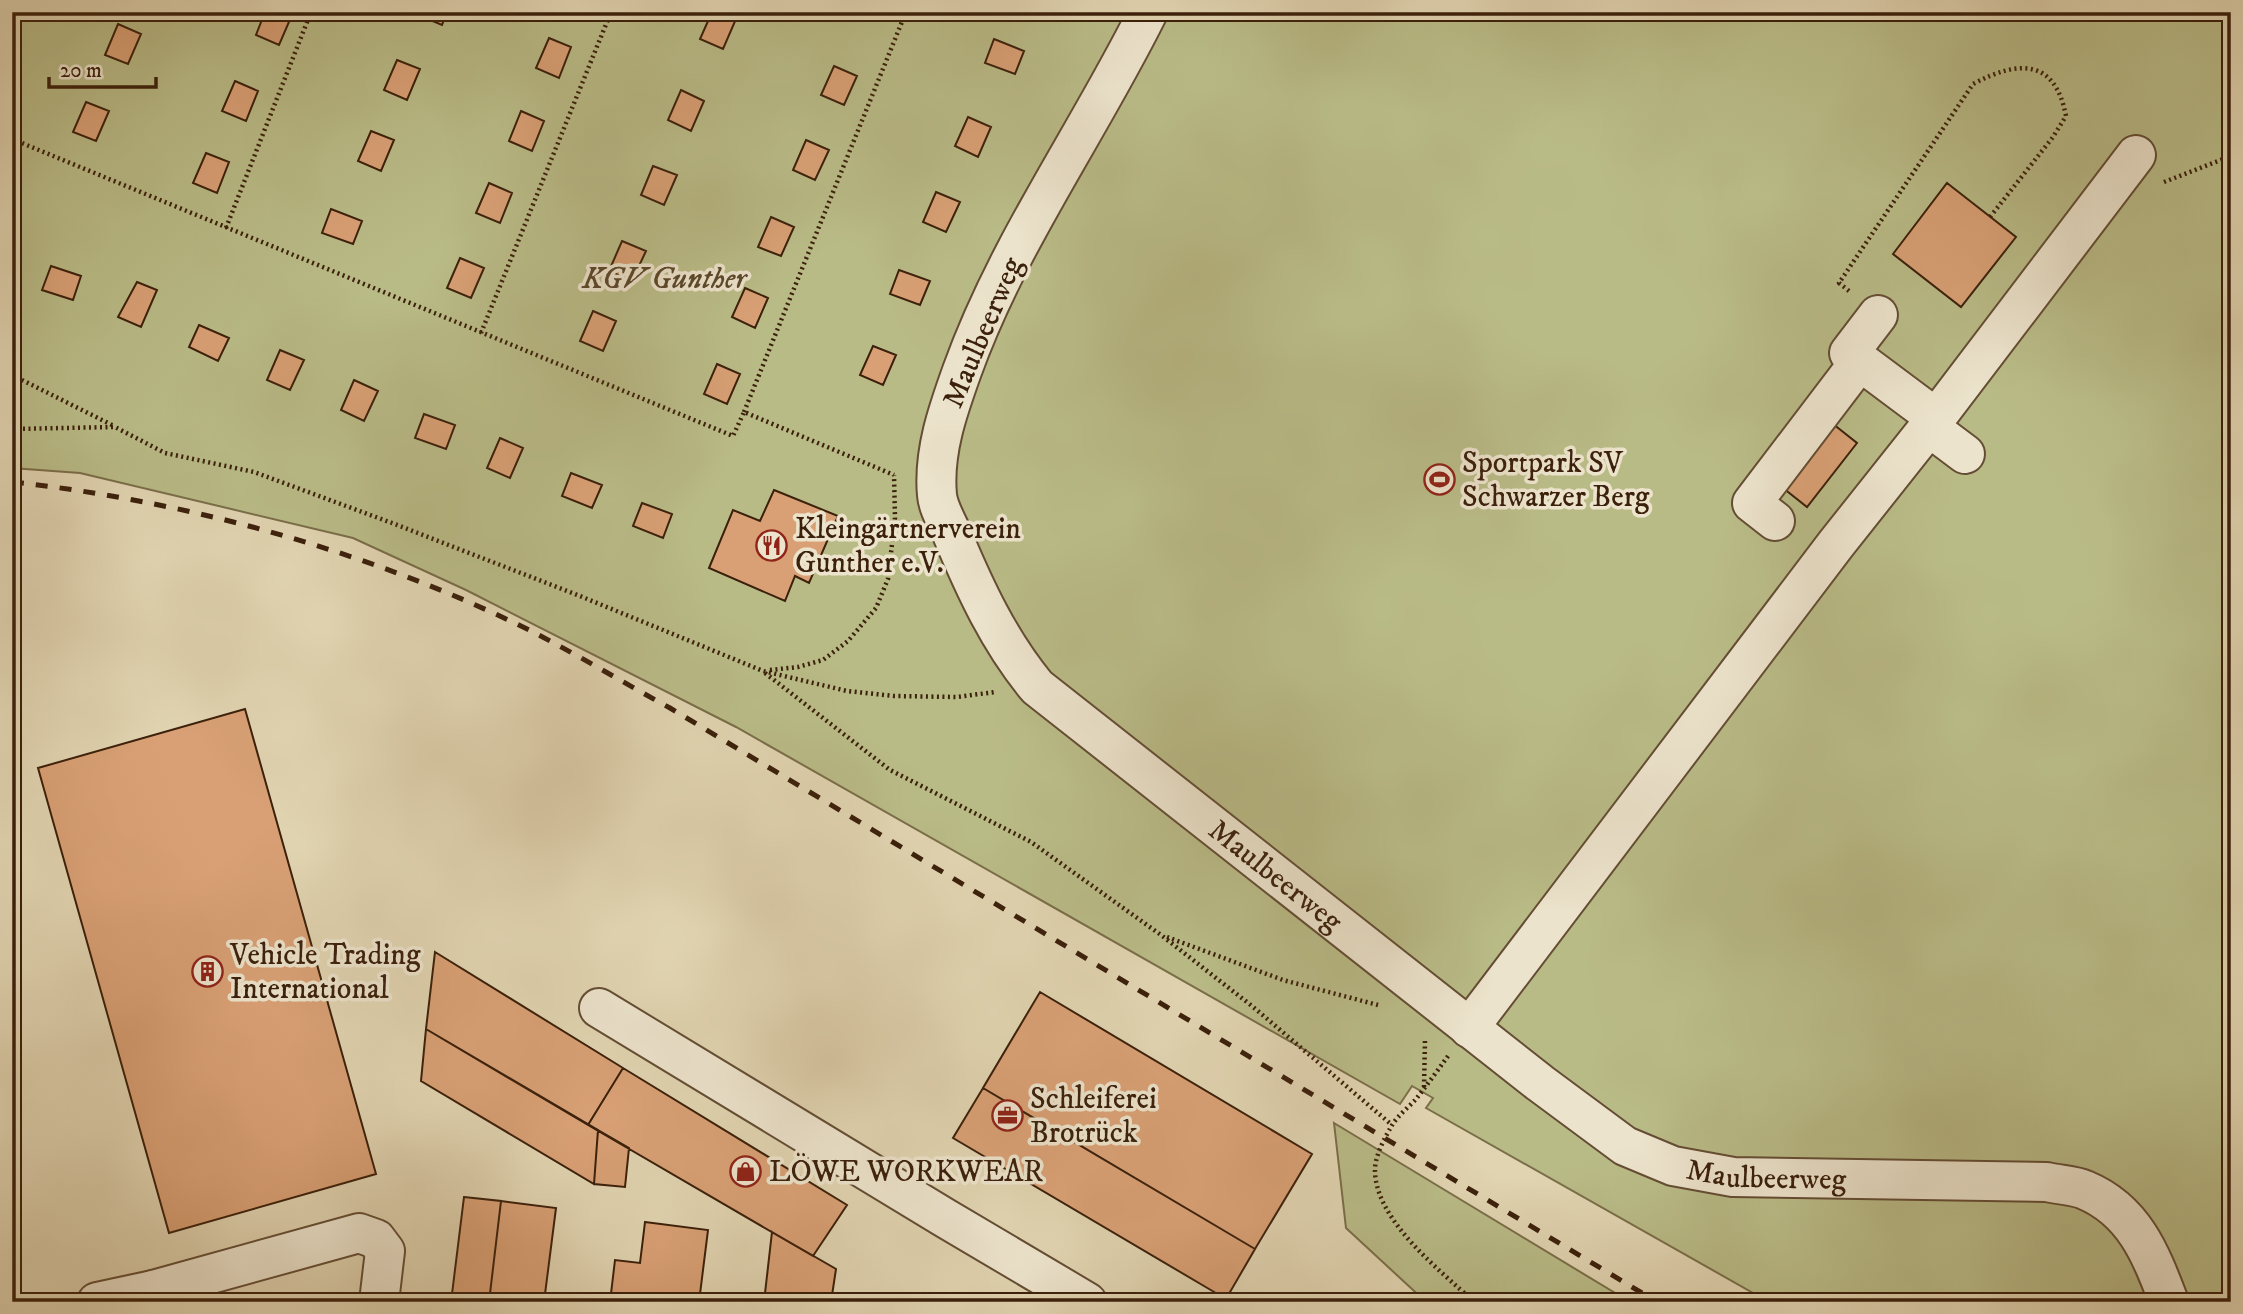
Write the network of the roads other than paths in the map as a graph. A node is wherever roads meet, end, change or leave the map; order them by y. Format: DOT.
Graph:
graph roads {
  1 [pos="1148,12"];
  2 [pos="2136,155"];
  3 [pos="1878,314"];
  4 [pos="1860,361"];
  5 [pos="1932,423"];
  6 [pos="1965,454"];
  7 [pos="1775,521"];
  8 [pos="599,1008"];
  9 [pos="1469,1028"];
  10 [pos="155,1296"];
  11 [pos="97,1302"];
  12 [pos="379,1302"];
  13 [pos="1087,1302"];
  14 [pos="2169,1302"];
  1 -- 9 [label="lane, Maulbeerweg"];
  2 -- 5 [label="lane"];
  3 -- 4 [label="lane"];
  4 -- 5 [label="lane"];
  4 -- 7 [label="lane"];
  5 -- 6 [label="lane"];
  5 -- 9 [label="lane"];
  8 -- 13 [label="lane"];
  9 -- 14 [label="lane, Maulbeerweg"];
  10 -- 11 [label="lane"];
  10 -- 12 [label="lane"];
}
